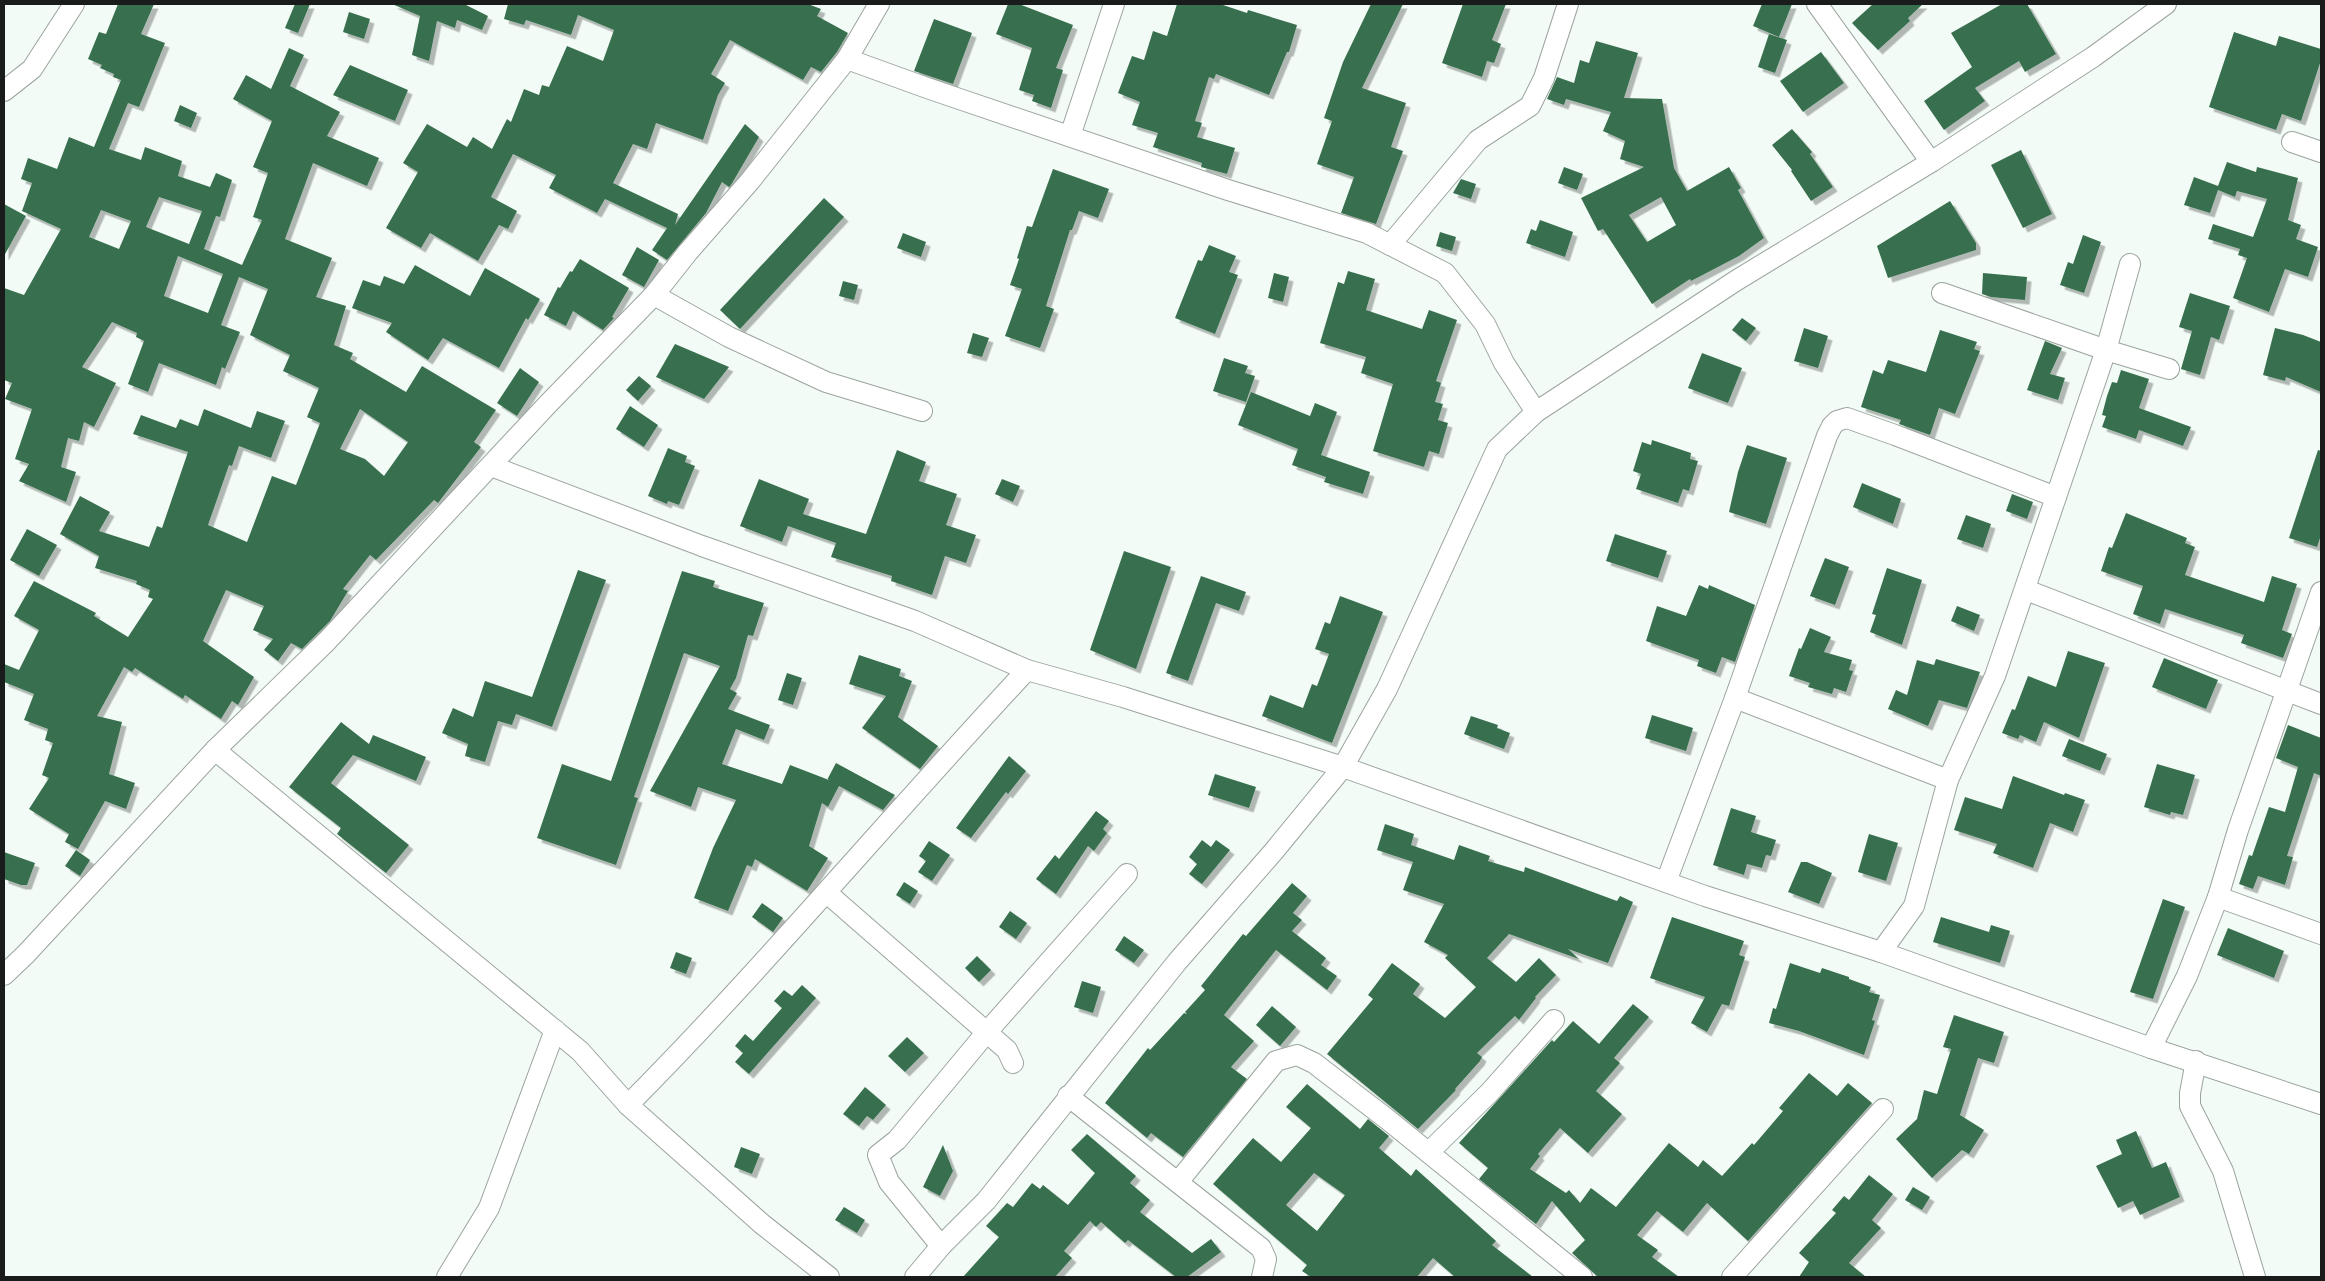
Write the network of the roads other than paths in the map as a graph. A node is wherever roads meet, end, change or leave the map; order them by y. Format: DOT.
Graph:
graph roads {
  1 [pos="74,4"];
  2 [pos="879,4"];
  3 [pos="1114,4"];
  4 [pos="1568,4"];
  5 [pos="1817,4"];
  6 [pos="2166,4"];
  7 [pos="847,59"];
  8 [pos="4,91"];
  9 [pos="1070,136"];
  10 [pos="2292,142"];
  11 [pos="2321,152"];
  12 [pos="1932,162"];
  13 [pos="1390,245"];
  14 [pos="2130,264"];
  15 [pos="1942,293"];
  16 [pos="654,295"];
  17 [pos="2106,350"];
  18 [pos="2169,369"];
  19 [pos="922,411"];
  20 [pos="1536,412"];
  21 [pos="491,466"];
  22 [pos="2056,497"];
  23 [pos="2026,590"];
  24 [pos="2321,592"];
  25 [pos="1027,670"];
  26 [pos="2286,689"];
  27 [pos="1735,698"];
  28 [pos="2321,704"];
  29 [pos="214,750"];
  30 [pos="1343,767"];
  31 [pos="1948,780"];
  32 [pos="1127,874"];
  33 [pos="1666,882"];
  34 [pos="827,893"];
  35 [pos="2218,896"];
  36 [pos="2321,934"];
  37 [pos="1881,952"];
  38 [pos="4,974"];
  39 [pos="1554,1020"];
  40 [pos="555,1030"];
  41 [pos="986,1034"];
  42 [pos="2151,1048"];
  43 [pos="2196,1061"];
  44 [pos="1013,1063"];
  45 [pos="1068,1096"];
  46 [pos="2321,1104"];
  47 [pos="628,1105"];
  48 [pos="1883,1109"];
  49 [pos="1429,1152"];
  50 [pos="1178,1182"];
  51 [pos="942,1246"];
  52 [pos="447,1277"];
  53 [pos="829,1277"];
  54 [pos="915,1277"];
  55 [pos="1262,1277"];
  56 [pos="1582,1277"];
  57 [pos="1732,1277"];
  58 [pos="2255,1277"];
  1 -- 8 [label="street"];
  2 -- 7 [label="street"];
  3 -- 9 [label="street"];
  4 -- 13 [label="street"];
  5 -- 12 [label="street"];
  6 -- 12 [label="street"];
  7 -- 9 [label="street"];
  7 -- 16 [label="street"];
  9 -- 13 [label="street"];
  10 -- 11 [label="street"];
  12 -- 20 [label="street"];
  13 -- 20 [label="street"];
  14 -- 17 [label="street"];
  15 -- 17 [label="street"];
  16 -- 19 [label="street"];
  16 -- 21 [label="street"];
  17 -- 18 [label="street"];
  17 -- 22 [label="street"];
  20 -- 30 [label="street"];
  21 -- 25 [label="street"];
  21 -- 29 [label="street"];
  22 -- 23 [label="street"];
  22 -- 27 [label="street"];
  23 -- 26 [label="street"];
  23 -- 31 [label="street"];
  24 -- 26 [label="street"];
  25 -- 30 [label="street"];
  25 -- 34 [label="street"];
  26 -- 28 [label="street"];
  26 -- 35 [label="street"];
  27 -- 31 [label="street"];
  27 -- 33 [label="street"];
  29 -- 38 [label="street"];
  29 -- 40 [label="street"];
  30 -- 33 [label="street"];
  30 -- 45 [label="street"];
  31 -- 37 [label="street"];
  32 -- 41 [label="street"];
  33 -- 37 [label="street"];
  34 -- 41 [label="street"];
  34 -- 47 [label="street"];
  35 -- 36 [label="street"];
  35 -- 42 [label="street"];
  37 -- 42 [label="street"];
  39 -- 49 [label="street"];
  40 -- 47 [label="street"];
  40 -- 52 [label="street"];
  41 -- 44 [label="street"];
  41 -- 51 [label="street"];
  42 -- 43 [label="street"];
  43 -- 46 [label="street"];
  43 -- 58 [label="street"];
  45 -- 50 [label="street"];
  45 -- 51 [label="street"];
  47 -- 53 [label="street"];
  48 -- 57 [label="street"];
  49 -- 50 [label="street"];
  49 -- 56 [label="street"];
  50 -- 55 [label="street"];
  51 -- 54 [label="street"];
}
